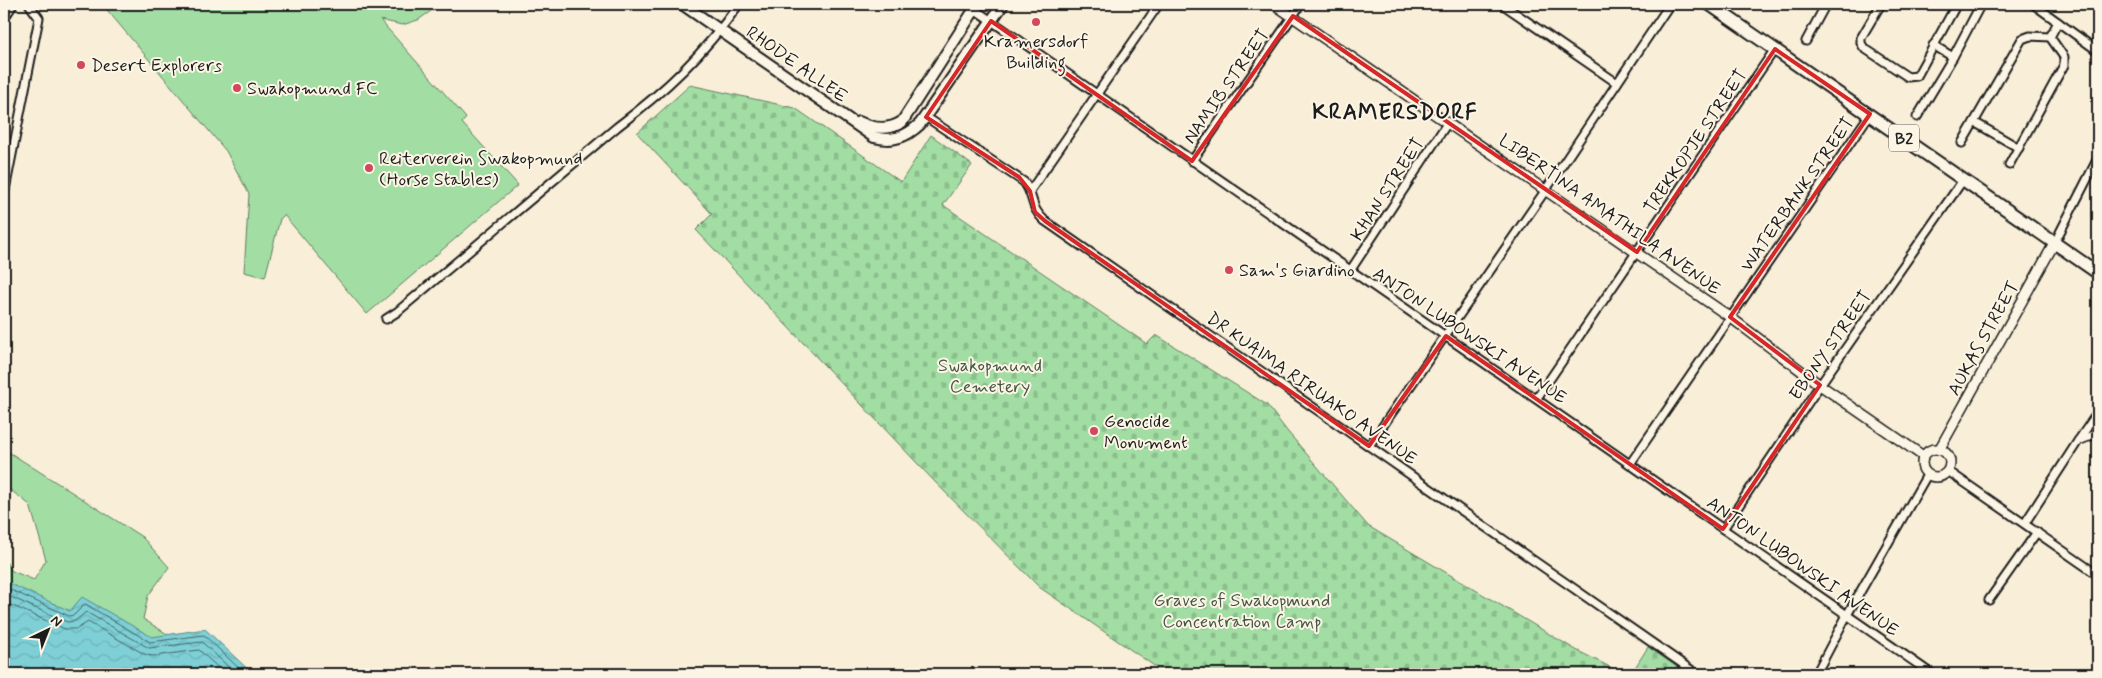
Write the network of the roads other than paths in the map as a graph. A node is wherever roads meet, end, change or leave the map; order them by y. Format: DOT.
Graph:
graph roads {
  1 [pos="11,4"];
  2 [pos="29,4"];
  3 [pos="682,4"];
  4 [pos="739,4"];
  5 [pos="1002,4"];
  6 [pos="1159,4"];
  7 [pos="1274,4"];
  8 [pos="1301,4"];
  9 [pos="1502,4"];
  10 [pos="1670,4"];
  11 [pos="1709,4"];
  12 [pos="1826,4"];
  13 [pos="1881,4"];
  14 [pos="1954,4"];
  15 [pos="1981,4"];
  16 [pos="2033,4"];
  17 [pos="973,5"];
  18 [pos="4,15"];
  19 [pos="1293,16"];
  20 [pos="991,21"];
  21 [pos="2058,22"];
  22 [pos="720,31"];
  23 [pos="2050,37"];
  24 [pos="1806,42"];
  25 [pos="1934,45"];
  26 [pos="1776,49"];
  27 [pos="2098,51"];
  28 [pos="1953,57"];
  29 [pos="1617,83"];
  30 [pos="1097,94"];
  31 [pos="1870,114"];
  32 [pos="844,116"];
  33 [pos="926,117"];
  34 [pos="1917,117"];
  35 [pos="1448,122"];
  36 [pos="1974,122"];
  37 [pos="1962,143"];
  38 [pos="2019,148"];
  39 [pos="2098,158"];
  40 [pos="1192,161"];
  41 [pos="2009,165"];
  42 [pos="1963,180"];
  43 [pos="1030,191"];
  44 [pos="1546,191"];
  45 [pos="4,194"];
  46 [pos="2055,242"];
  47 [pos="1636,252"];
  48 [pos="1350,271"];
  49 [pos="2098,273"];
  50 [pos="1730,317"];
  51 [pos="386,319"];
  52 [pos="1446,336"];
  53 [pos="1820,385"];
  54 [pos="1537,398"];
  55 [pos="2098,412"];
  56 [pos="2098,435"];
  57 [pos="2078,441"];
  58 [pos="1369,446"];
  59 [pos="1939,450"];
  60 [pos="1923,456"];
  61 [pos="1630,464"];
  62 [pos="1948,471"];
  63 [pos="1927,475"];
  64 [pos="2025,523"];
  65 [pos="1723,529"];
  66 [pos="2037,532"];
  67 [pos="2098,575"];
  68 [pos="1989,600"];
  69 [pos="1847,615"];
  70 [pos="1697,674"];
  71 [pos="1816,674"];
  72 [pos="1932,674"];
  1 -- 18 [label="highway"];
  2 -- 45 [label="street"];
  3 -- 22 [label="main road, RHODE ALLEE"];
  4 -- 22 [label="street"];
  5 -- 20 [label="main road"];
  6 -- 30 [label="street"];
  7 -- 19 [label="street, LIBERTINA AMATHILA AVENUE"];
  8 -- 19 [label="street, NAMIB STREET"];
  9 -- 29 [label="street"];
  10 -- 29 [label="street"];
  11 -- 26 [label="highway, B2"];
  12 -- 24 [label="street"];
  13 -- 25 [label="street"];
  14 -- 25 [label="street"];
  15 -- 28 [label="street"];
  16 -- 21 [label="street"];
  17 -- 20 [label="street, ANTON LUBOWSKI AVENUE"];
  17 -- 32 [label="main road"];
  19 -- 35 [label="street, LIBERTINA AMATHILA AVENUE"];
  19 -- 40 [label="street, NAMIB STREET"];
  20 -- 30 [label="street, ANTON LUBOWSKI AVENUE"];
  20 -- 33 [label="main road"];
  21 -- 23 [label="street"];
  21 -- 27 [label="street"];
  22 -- 32 [label="main road, RHODE ALLEE"];
  22 -- 51 [label="street"];
  23 -- 36 [label="street"];
  23 -- 38 [label="street"];
  25 -- 28 [label="street"];
  26 -- 31 [label="highway, B2"];
  26 -- 47 [label="street, TREKKOPJE STREET"];
  28 -- 34 [label="street"];
  29 -- 44 [label="street"];
  30 -- 40 [label="street, ANTON LUBOWSKI AVENUE"];
  30 -- 43 [label="street"];
  31 -- 42 [label="highway, B2"];
  31 -- 50 [label="street, WATERBANK STREET"];
  32 -- 33 [label="main road"];
  33 -- 43 [label="street, DR KUAIMA RIRUAKO AVENUE"];
  35 -- 44 [label="street, LIBERTINA AMATHILA AVENUE"];
  35 -- 48 [label="street, KHAN STREET"];
  36 -- 37 [label="street"];
  36 -- 38 [label="street"];
  38 -- 41 [label="street"];
  39 -- 46 [label="street"];
  40 -- 48 [label="street, ANTON LUBOWSKI AVENUE"];
  42 -- 46 [label="highway, B2"];
  42 -- 53 [label="street, EBONY STREET"];
  43 -- 58 [label="street, DR KUAIMA RIRUAKO AVENUE"];
  44 -- 47 [label="street, LIBERTINA AMATHILA AVENUE"];
  44 -- 52 [label="street"];
  46 -- 49 [label="highway, B2"];
  46 -- 59 [label="street, AUKAS STREET"];
  47 -- 50 [label="street, LIBERTINA AMATHILA AVENUE"];
  47 -- 54 [label="street, TREKKOPJE STREET"];
  48 -- 52 [label="street, ANTON LUBOWSKI AVENUE"];
  50 -- 53 [label="street, LIBERTINA AMATHILA AVENUE"];
  50 -- 61 [label="street, WATERBANK STREET"];
  52 -- 54 [label="street, ANTON LUBOWSKI AVENUE"];
  52 -- 58 [label="street"];
  53 -- 60 [label="street, LIBERTINA AMATHILA AVENUE"];
  53 -- 65 [label="street, EBONY STREET"];
  54 -- 61 [label="street, ANTON LUBOWSKI AVENUE"];
  55 -- 57 [label="street"];
  56 -- 57 [label="street"];
  57 -- 64 [label="street"];
  58 -- 70 [label="street, DR KUAIMA RIRUAKO AVENUE"];
  59 -- 60 [label="street"];
  59 -- 62 [label="street"];
  60 -- 63 [label="street"];
  61 -- 65 [label="street, ANTON LUBOWSKI AVENUE"];
  62 -- 63 [label="street"];
  62 -- 64 [label="street"];
  63 -- 69 [label="street"];
  64 -- 66 [label="street"];
  65 -- 69 [label="street, ANTON LUBOWSKI AVENUE"];
  66 -- 67 [label="street"];
  66 -- 68 [label="street"];
  69 -- 71 [label="street"];
  69 -- 72 [label="street, ANTON LUBOWSKI AVENUE"];
}
